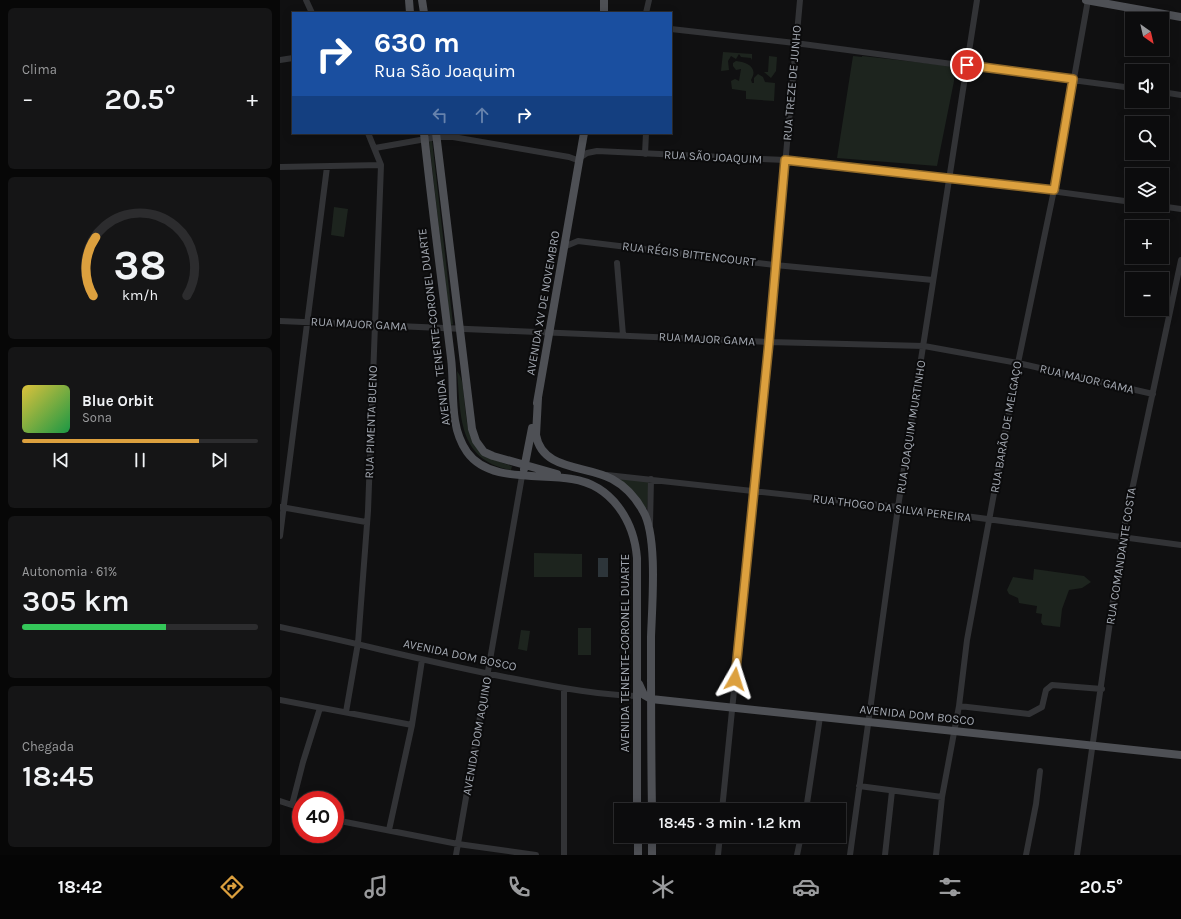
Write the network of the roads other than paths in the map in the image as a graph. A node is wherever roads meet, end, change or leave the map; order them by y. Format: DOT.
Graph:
graph roads {
  1 [pos="306,0"];
  2 [pos="409,0"];
  3 [pos="422,0"];
  4 [pos="604,0"];
  5 [pos="649,0"];
  6 [pos="800,0"];
  7 [pos="977,0"];
  8 [pos="1087,0"];
  9 [pos="312,12"];
  10 [pos="410,12"];
  11 [pos="424,12"];
  12 [pos="604,12"];
  13 [pos="646,12"];
  14 [pos="1181,17"];
  15 [pos="672,29"];
  16 [pos="795,43"];
  17 [pos="292,58"];
  18 [pos="280,60"];
  19 [pos="967,65"];
  20 [pos="1073,79"];
  21 [pos="1125,87"];
  22 [pos="1169,93"];
  23 [pos="1181,95"];
  24 [pos="368,134"];
  25 [pos="584,134"];
  26 [pos="646,134"];
  27 [pos="436,135"];
  28 [pos="424,136"];
  29 [pos="375,148"];
  30 [pos="645,154"];
  31 [pos="580,159"];
  32 [pos="785,160"];
  33 [pos="381,164"];
  34 [pos="280,167"];
  35 [pos="327,167"];
  36 [pos="948,177"];
  37 [pos="1054,190"];
  38 [pos="1125,201"];
  39 [pos="1169,207"];
  40 [pos="1181,209"];
  41 [pos="566,246"];
  42 [pos="1181,260"];
  43 [pos="617,263"];
  44 [pos="775,265"];
  45 [pos="933,280"];
  46 [pos="280,321"];
  47 [pos="306,322"];
  48 [pos="374,325"];
  49 [pos="446,329"];
  50 [pos="460,330"];
  51 [pos="551,333"];
  52 [pos="623,335"];
  53 [pos="769,342"];
  54 [pos="924,346"];
  55 [pos="451,359"];
  56 [pos="1018,363"];
  57 [pos="465,378"];
  58 [pos="1153,394"];
  59 [pos="538,398"];
  60 [pos="525,466"];
  61 [pos="603,475"];
  62 [pos="522,476"];
  63 [pos="572,479"];
  64 [pos="651,479"];
  65 [pos="753,492"];
  66 [pos="282,507"];
  67 [pos="898,507"];
  68 [pos="989,520"];
  69 [pos="366,522"];
  70 [pos="650,525"];
  71 [pos="280,536"];
  72 [pos="1122,537"];
  73 [pos="1181,545"];
  74 [pos="280,627"];
  75 [pos="358,643"];
  76 [pos="422,660"];
  77 [pos="487,674"];
  78 [pos="637,680"];
  79 [pos="564,688"];
  80 [pos="1102,689"];
  81 [pos="637,696"];
  82 [pos="651,699"];
  83 [pos="280,700"];
  84 [pos="959,706"];
  85 [pos="732,707"];
  86 [pos="320,708"];
  87 [pos="346,712"];
  88 [pos="820,717"];
  89 [pos="868,722"];
  90 [pos="412,725"];
  91 [pos="955,732"];
  92 [pos="1094,746"];
  93 [pos="1181,755"];
  94 [pos="1040,771"];
  95 [pos="859,786"];
  96 [pos="296,791"];
  97 [pos="892,791"];
  98 [pos="942,797"];
  99 [pos="280,801"];
  100 [pos="637,803"];
  101 [pos="652,803"];
  102 [pos="723,803"];
  103 [pos="807,803"];
  104 [pos="292,805"];
  105 [pos="344,822"];
  106 [pos="389,830"];
  107 [pos="638,843"];
  108 [pos="652,843"];
  109 [pos="719,843"];
  110 [pos="800,843"];
  111 [pos="458,844"];
  112 [pos="456,855"];
  113 [pos="536,855"];
  114 [pos="564,855"];
  115 [pos="638,855"];
  116 [pos="652,855"];
  117 [pos="718,855"];
  118 [pos="797,855"];
  119 [pos="850,855"];
  120 [pos="885,855"];
  121 [pos="936,855"];
  122 [pos="1026,855"];
  123 [pos="1078,855"];
  1 -- 9 [label="street"];
  2 -- 10 [label="main road"];
  3 -- 11 [label="main road"];
  4 -- 12 [label="main road"];
  5 -- 13 [label="street"];
  6 -- 16 [label="street, RUA TREZE DE JUNHO"];
  7 -- 19 [label="street, RUA JOAQUIM MURTINHO"];
  8 -- 14 [label="main road"];
  8 -- 20 [label="street, RUA BARÃO DE MELGAÇO"];
  15 -- 16 [label="street"];
  16 -- 19 [label="street"];
  16 -- 32 [label="street, RUA TREZE DE JUNHO"];
  17 -- 18 [label="street"];
  19 -- 20 [label="street"];
  19 -- 36 [label="street, RUA JOAQUIM MURTINHO"];
  20 -- 21 [label="street"];
  20 -- 37 [label="street, RUA BARÃO DE MELGAÇO"];
  22 -- 23 [label="street"];
  24 -- 29 [label="street, RUA PIMENTA BUENO"];
  25 -- 31 [label="main road, AVENIDA XV DE NOVEMBRO"];
  26 -- 30 [label="street"];
  27 -- 28 [label="street"];
  27 -- 31 [label="street"];
  27 -- 50 [label="main road, AVENIDA TENENTE-CORONEL DUARTE"];
  28 -- 29 [label="street"];
  28 -- 49 [label="main road, AVENIDA TENENTE-CORONEL DUARTE"];
  29 -- 33 [label="street, RUA PIMENTA BUENO"];
  30 -- 31 [label="street, RUA SÃO JOAQUIM"];
  30 -- 32 [label="street, RUA SÃO JOAQUIM"];
  31 -- 41 [label="main road, AVENIDA XV DE NOVEMBRO"];
  32 -- 36 [label="street, RUA SÃO JOAQUIM"];
  32 -- 44 [label="street, RUA TREZE DE JUNHO"];
  33 -- 35 [label="street"];
  33 -- 48 [label="street, RUA PIMENTA BUENO"];
  34 -- 35 [label="street"];
  35 -- 47 [label="street"];
  36 -- 37 [label="street, RUA SÃO JOAQUIM"];
  36 -- 45 [label="street, RUA JOAQUIM MURTINHO"];
  37 -- 38 [label="street, RUA SÃO JOAQUIM"];
  37 -- 56 [label="street, RUA BARÃO DE MELGAÇO"];
  39 -- 40 [label="street"];
  41 -- 44 [label="street, RUA RÉGIS BITTENCOURT"];
  41 -- 51 [label="main road, AVENIDA XV DE NOVEMBRO"];
  42 -- 58 [label="street, RUA COMANDANTE COSTA"];
  43 -- 52 [label="street"];
  44 -- 45 [label="street, RUA RÉGIS BITTENCOURT"];
  44 -- 53 [label="street, RUA TREZE DE JUNHO"];
  45 -- 54 [label="street, RUA JOAQUIM MURTINHO"];
  46 -- 47 [label="street, RUA MAJOR GAMA"];
  47 -- 48 [label="street, RUA MAJOR GAMA"];
  47 -- 66 [label="street"];
  48 -- 49 [label="street, RUA MAJOR GAMA"];
  48 -- 69 [label="street, RUA PIMENTA BUENO"];
  49 -- 50 [label="street, RUA MAJOR GAMA"];
  49 -- 55 [label="main road, AVENIDA TENENTE-CORONEL DUARTE"];
  50 -- 51 [label="street, RUA MAJOR GAMA"];
  50 -- 57 [label="main road, AVENIDA TENENTE-CORONEL DUARTE"];
  51 -- 52 [label="street, RUA MAJOR GAMA"];
  51 -- 59 [label="main road, AVENIDA XV DE NOVEMBRO"];
  52 -- 53 [label="street, RUA MAJOR GAMA"];
  53 -- 54 [label="street, RUA MAJOR GAMA"];
  53 -- 65 [label="street, RUA TREZE DE JUNHO"];
  54 -- 56 [label="street, RUA MAJOR GAMA"];
  54 -- 67 [label="street, RUA JOAQUIM MURTINHO"];
  55 -- 57 [label="main road"];
  55 -- 62 [label="main road, AVENIDA TENENTE-CORONEL DUARTE"];
  56 -- 58 [label="street, RUA MAJOR GAMA"];
  56 -- 68 [label="street, RUA BARÃO DE MELGAÇO"];
  57 -- 60 [label="main road, AVENIDA TENENTE-CORONEL DUARTE"];
  58 -- 72 [label="street, RUA COMANDANTE COSTA"];
  59 -- 60 [label="main road, AVENIDA XV DE NOVEMBRO"];
  59 -- 61 [label="main road"];
  60 -- 62 [label="main road, AVENIDA XV DE NOVEMBRO"];
  60 -- 63 [label="main road, AVENIDA TENENTE-CORONEL DUARTE"];
  61 -- 64 [label="street, RUA THOGO DA SILVA PEREIRA"];
  61 -- 70 [label="main road"];
  62 -- 63 [label="main road, AVENIDA TENENTE-CORONEL DUARTE"];
  62 -- 77 [label="street, AVENIDA DOM AQUINO"];
  63 -- 78 [label="main road, AVENIDA TENENTE-CORONEL DUARTE"];
  64 -- 65 [label="street, RUA THOGO DA SILVA PEREIRA"];
  64 -- 70 [label="street"];
  65 -- 67 [label="street, RUA THOGO DA SILVA PEREIRA"];
  65 -- 85 [label="street, RUA TREZE DE JUNHO"];
  66 -- 69 [label="street"];
  66 -- 71 [label="street"];
  67 -- 68 [label="street, RUA THOGO DA SILVA PEREIRA"];
  67 -- 89 [label="street, RUA JOAQUIM MURTINHO"];
  68 -- 72 [label="street, RUA THOGO DA SILVA PEREIRA"];
  68 -- 84 [label="street, RUA BARÃO DE MELGAÇO"];
  69 -- 75 [label="street, RUA PIMENTA BUENO"];
  70 -- 82 [label="main road"];
  72 -- 73 [label="street, RUA THOGO DA SILVA PEREIRA"];
  72 -- 80 [label="street, RUA COMANDANTE COSTA"];
  74 -- 75 [label="street, AVENIDA DOM BOSCO"];
  75 -- 76 [label="street, AVENIDA DOM BOSCO"];
  75 -- 87 [label="street, RUA PIMENTA BUENO"];
  76 -- 77 [label="street, AVENIDA DOM BOSCO"];
  76 -- 90 [label="street"];
  77 -- 79 [label="street, AVENIDA DOM BOSCO"];
  77 -- 111 [label="street, AVENIDA DOM AQUINO"];
  78 -- 81 [label="main road, AVENIDA TENENTE-CORONEL DUARTE"];
  78 -- 82 [label="main road"];
  79 -- 81 [label="street, AVENIDA DOM BOSCO"];
  79 -- 114 [label="street"];
  80 -- 84 [label="street"];
  80 -- 92 [label="street, RUA COMANDANTE COSTA"];
  81 -- 100 [label="main road, AVENIDA TENENTE-CORONEL DUARTE"];
  82 -- 85 [label="main road, AVENIDA DOM BOSCO"];
  82 -- 101 [label="main road"];
  83 -- 86 [label="street"];
  84 -- 91 [label="street, RUA BARÃO DE MELGAÇO"];
  85 -- 88 [label="main road, AVENIDA DOM BOSCO"];
  85 -- 102 [label="street, RUA TREZE DE JUNHO"];
  86 -- 87 [label="street"];
  86 -- 96 [label="street"];
  87 -- 90 [label="street"];
  88 -- 89 [label="main road, AVENIDA DOM BOSCO"];
  88 -- 103 [label="street"];
  89 -- 91 [label="main road, AVENIDA DOM BOSCO"];
  89 -- 95 [label="street, RUA JOAQUIM MURTINHO"];
  90 -- 106 [label="street"];
  91 -- 92 [label="main road, AVENIDA DOM BOSCO"];
  91 -- 98 [label="street, RUA BARÃO DE MELGAÇO"];
  92 -- 93 [label="main road, AVENIDA DOM BOSCO"];
  92 -- 123 [label="street, RUA COMANDANTE COSTA"];
  94 -- 122 [label="street"];
  95 -- 97 [label="street"];
  95 -- 119 [label="street, RUA JOAQUIM MURTINHO"];
  97 -- 98 [label="street"];
  97 -- 120 [label="street"];
  98 -- 121 [label="street, RUA BARÃO DE MELGAÇO"];
  99 -- 104 [label="street"];
  105 -- 106 [label="street"];
  106 -- 111 [label="street"];
  107 -- 115 [label="main road"];
  108 -- 116 [label="main road"];
  109 -- 117 [label="street"];
  110 -- 118 [label="street"];
  111 -- 112 [label="street, AVENIDA DOM AQUINO"];
  111 -- 113 [label="street"];
}
